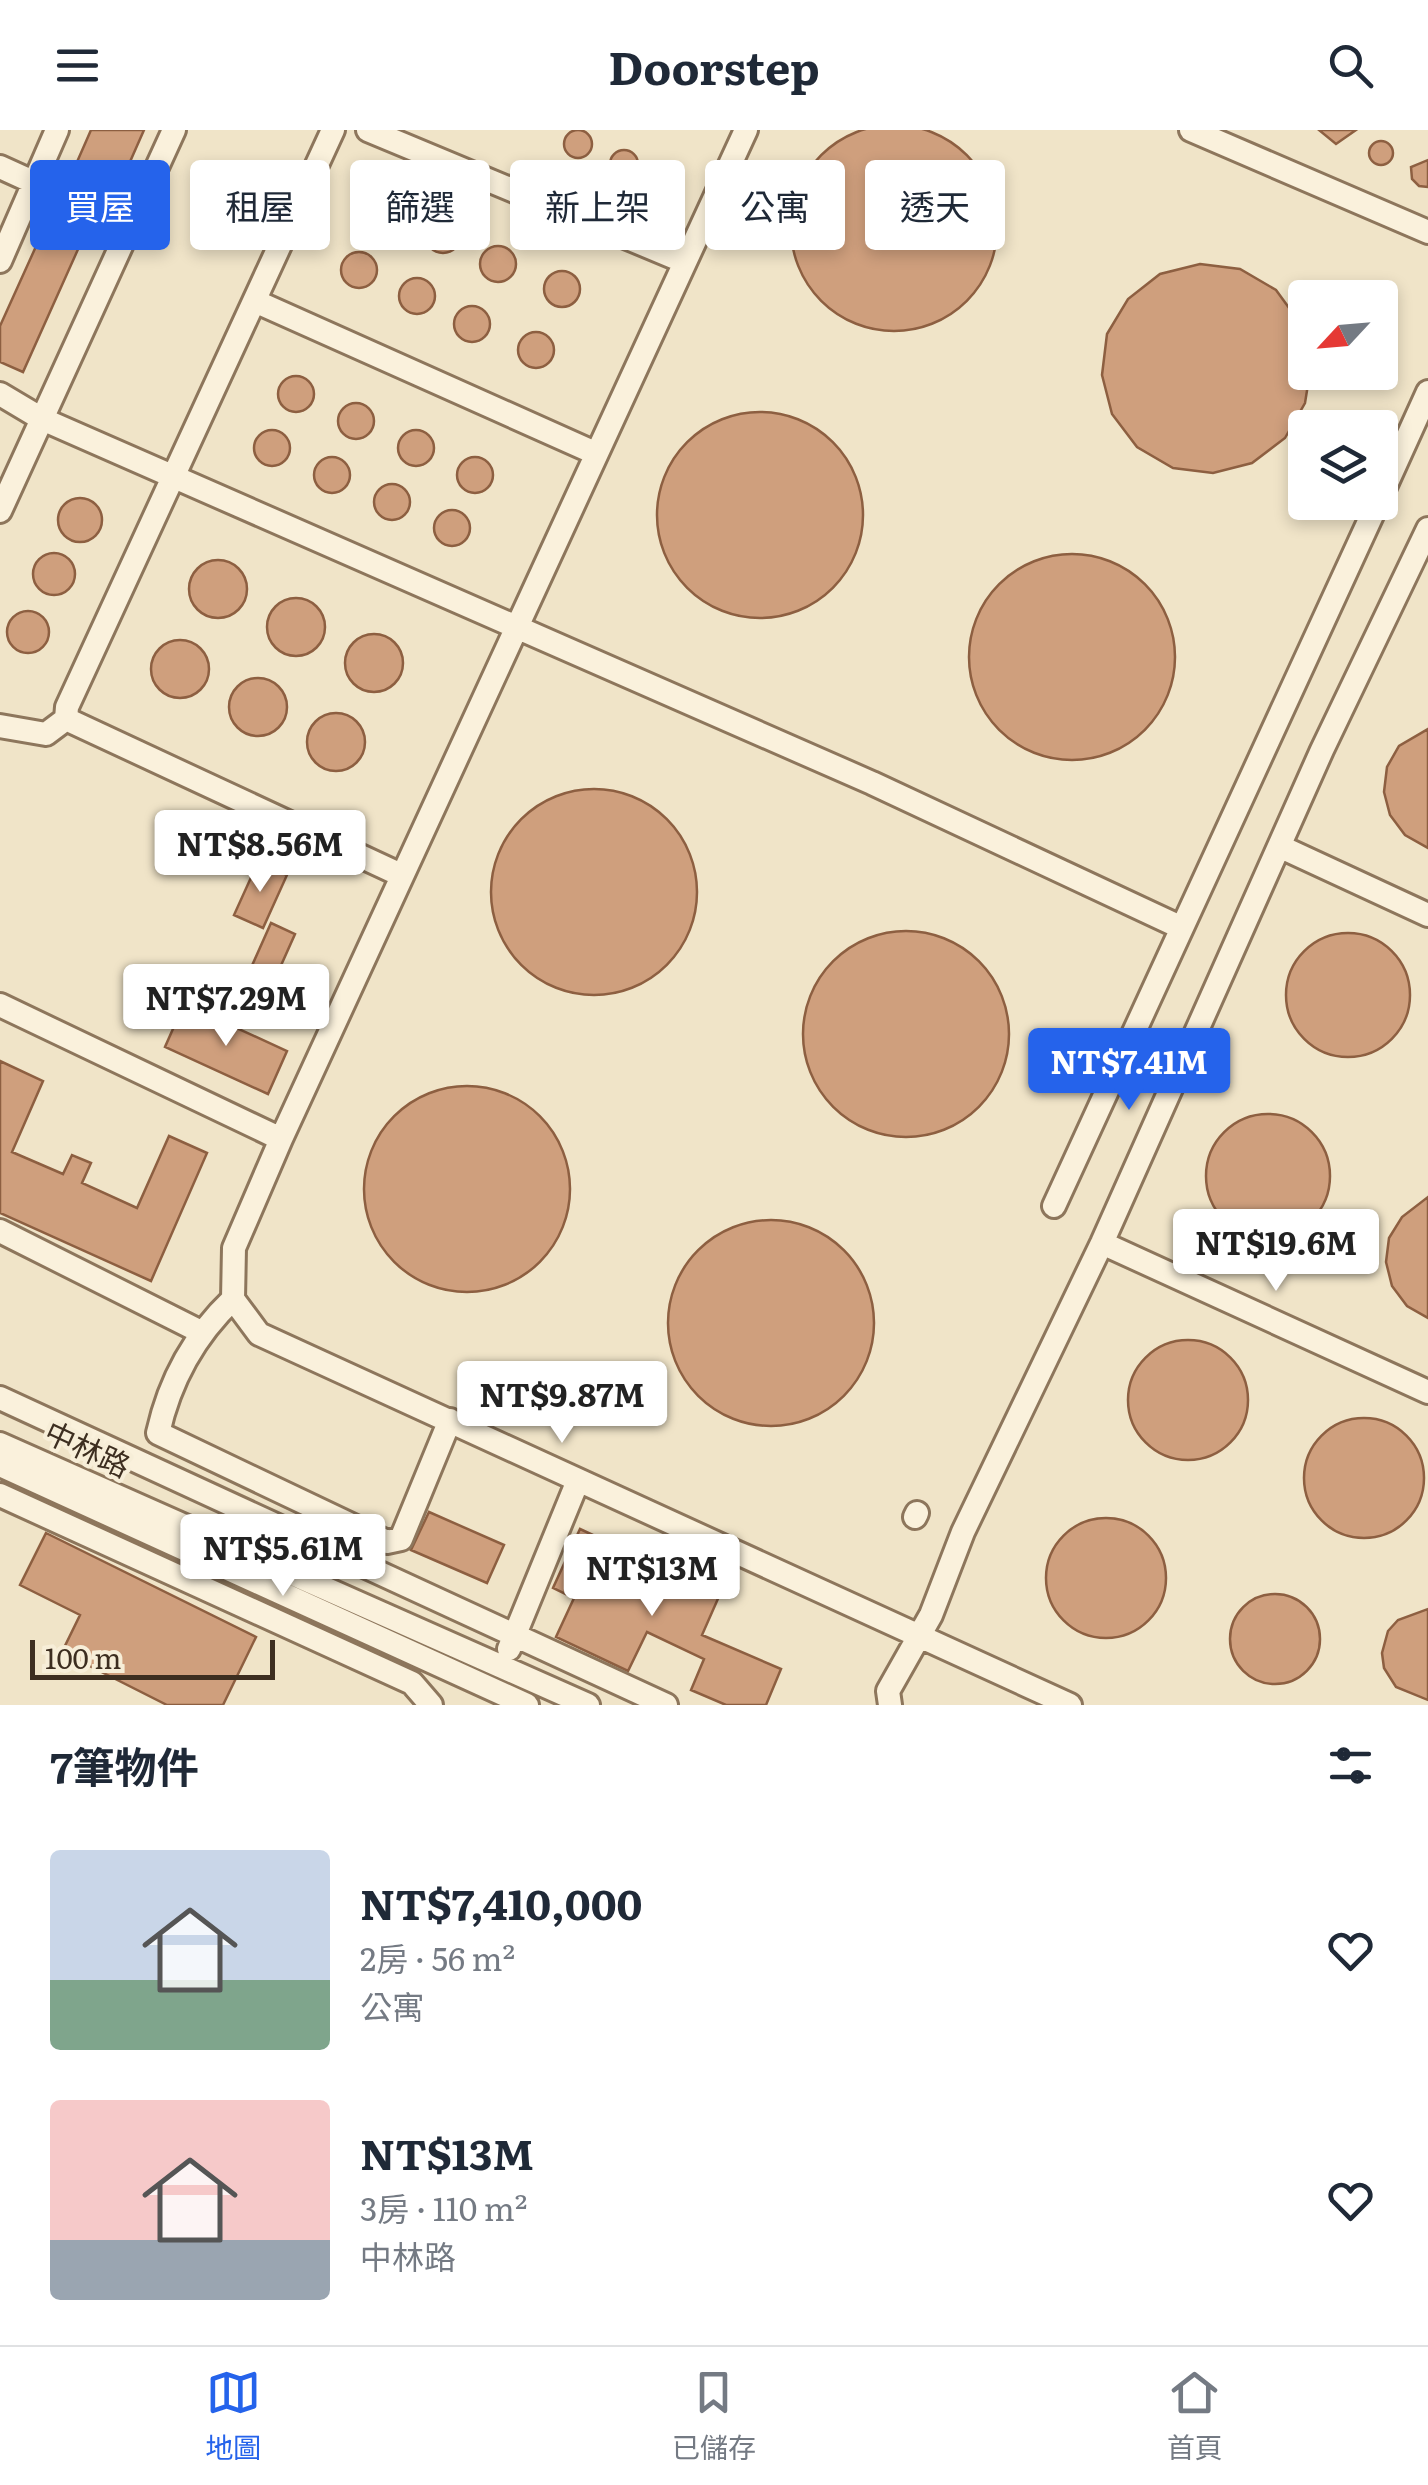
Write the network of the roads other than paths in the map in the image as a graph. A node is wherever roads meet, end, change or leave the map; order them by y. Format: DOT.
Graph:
graph roads {
  1 [pos="57,130"];
  2 [pos="174,130"];
  3 [pos="334,130"];
  4 [pos="368,130"];
  5 [pos="746,130"];
  6 [pos="1191,130"];
  7 [pos="43,160"];
  8 [pos="0,167"];
  9 [pos="30,181"];
  10 [pos="30,189"];
  11 [pos="1428,232"];
  12 [pos="0,261"];
  13 [pos="683,261"];
  14 [pos="257,302"];
  15 [pos="1428,392"];
  16 [pos="0,394"];
  17 [pos="42,418"];
  18 [pos="594,452"];
  19 [pos="1398,458"];
  20 [pos="176,474"];
  21 [pos="0,511"];
  22 [pos="1370,520"];
  23 [pos="1428,529"];
  24 [pos="518,625"];
  25 [pos="66,720"];
  26 [pos="0,726"];
  27 [pos="1281,847"];
  28 [pos="401,876"];
  29 [pos="1428,915"];
  30 [pos="1180,928"];
  31 [pos="0,1005"];
  32 [pos="281,1139"];
  33 [pos="1054,1206"];
  34 [pos="0,1232"];
  35 [pos="1102,1243"];
  36 [pos="234,1299"];
  37 [pos="199,1331"];
  38 [pos="1428,1392"];
  39 [pos="0,1398"];
  40 [pos="0,1411"];
  41 [pos="450,1420"];
  42 [pos="0,1444"];
  43 [pos="0,1465"];
  44 [pos="577,1483"];
  45 [pos="0,1495"];
  46 [pos="916,1637"];
  47 [pos="509,1652"];
  48 [pos="493,1698"];
  49 [pos="431,1705"];
  50 [pos="527,1705"];
  51 [pos="588,1705"];
  52 [pos="628,1705"];
  53 [pos="666,1705"];
  54 [pos="890,1705"];
  55 [pos="1070,1705"];
  1 -- 7 [label="street"];
  2 -- 17 [label="street"];
  3 -- 14 [label="street"];
  4 -- 13 [label="street"];
  5 -- 13 [label="street"];
  6 -- 11 [label="street"];
  8 -- 9 [label="street"];
  10 -- 12 [label="street"];
  13 -- 18 [label="street"];
  14 -- 18 [label="street"];
  14 -- 20 [label="street"];
  15 -- 19 [label="street"];
  16 -- 17 [label="street"];
  17 -- 20 [label="street"];
  17 -- 21 [label="street"];
  18 -- 24 [label="street"];
  20 -- 24 [label="street"];
  20 -- 25 [label="street"];
  22 -- 30 [label="street"];
  23 -- 27 [label="street"];
  24 -- 28 [label="street"];
  24 -- 30 [label="street"];
  25 -- 26 [label="street"];
  25 -- 28 [label="street"];
  27 -- 29 [label="street"];
  27 -- 35 [label="street"];
  28 -- 32 [label="street"];
  30 -- 33 [label="street"];
  31 -- 32 [label="street"];
  32 -- 36 [label="street"];
  34 -- 37 [label="street"];
  35 -- 38 [label="street"];
  35 -- 46 [label="street"];
  36 -- 37 [label="street"];
  36 -- 41 [label="street"];
  37 -- 41 [label="street"];
  39 -- 47 [label="street"];
  40 -- 47 [label="street"];
  41 -- 44 [label="street"];
  42 -- 47 [label="street, 中林路"];
  43 -- 48 [label="street"];
  44 -- 46 [label="street"];
  44 -- 47 [label="street"];
  45 -- 49 [label="street"];
  46 -- 54 [label="street"];
  46 -- 55 [label="street"];
  47 -- 48 [label="street"];
  47 -- 51 [label="street, 中林路"];
  47 -- 52 [label="street"];
  47 -- 53 [label="street"];
  48 -- 50 [label="street"];
}
